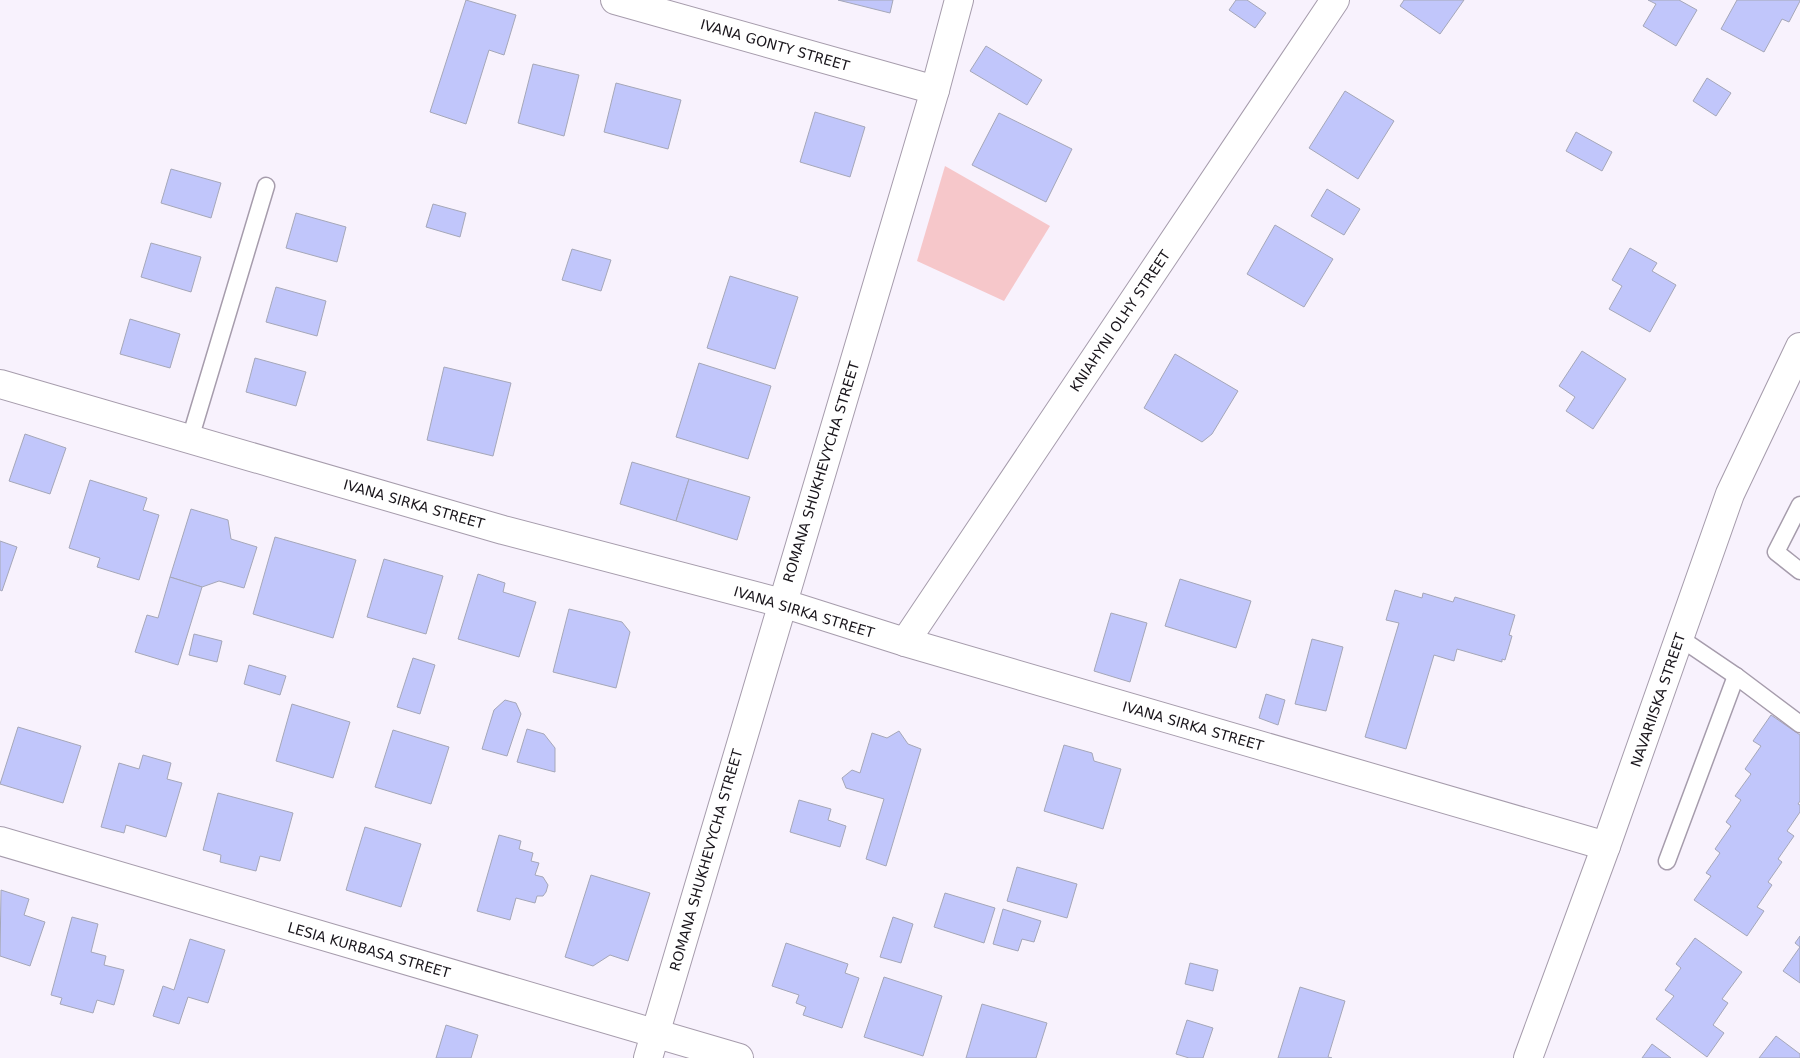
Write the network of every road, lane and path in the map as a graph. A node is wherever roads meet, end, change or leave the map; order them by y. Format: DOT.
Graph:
graph roads {
  1 [pos="615,0"];
  2 [pos="959,0"];
  3 [pos="1335,0"];
  4 [pos="935,90"];
  5 [pos="266,186"];
  6 [pos="1800,347"];
  7 [pos="0,384"];
  8 [pos="190,439"];
  9 [pos="1800,505"];
  10 [pos="1800,571"];
  11 [pos="782,603"];
  12 [pos="1680,638"];
  13 [pos="904,642"];
  14 [pos="1736,676"];
  15 [pos="1800,724"];
  16 [pos="0,842"];
  17 [pos="1606,846"];
  18 [pos="1668,861"];
  19 [pos="651,1046"];
  20 [pos="739,1058"];
  21 [pos="1528,1058"];
  1 -- 4 [label="street, IVANA GONTY STREET"];
  2 -- 4 [label="street, ROMANA SHUKHEVYCHA STREET"];
  3 -- 13 [label="street, KNIAHYNI OLHY STREET"];
  4 -- 11 [label="street, ROMANA SHUKHEVYCHA STREET"];
  5 -- 8 [label="lane"];
  6 -- 12 [label="street, NAVARIISKA STREET"];
  7 -- 8 [label="street, IVANA SIRKA STREET"];
  8 -- 11 [label="street, IVANA SIRKA STREET"];
  9 -- 10 [label="lane"];
  11 -- 13 [label="street, IVANA SIRKA STREET"];
  11 -- 19 [label="street, ROMANA SHUKHEVYCHA STREET"];
  12 -- 14 [label="lane"];
  12 -- 17 [label="street, NAVARIISKA STREET"];
  13 -- 17 [label="street, IVANA SIRKA STREET"];
  14 -- 15 [label="lane"];
  14 -- 18 [label="lane"];
  16 -- 19 [label="street, LESIA KURBASA STREET"];
  17 -- 21 [label="street, NAVARIISKA STREET"];
  19 -- 20 [label="street, LESIA KURBASA STREET"];
}
